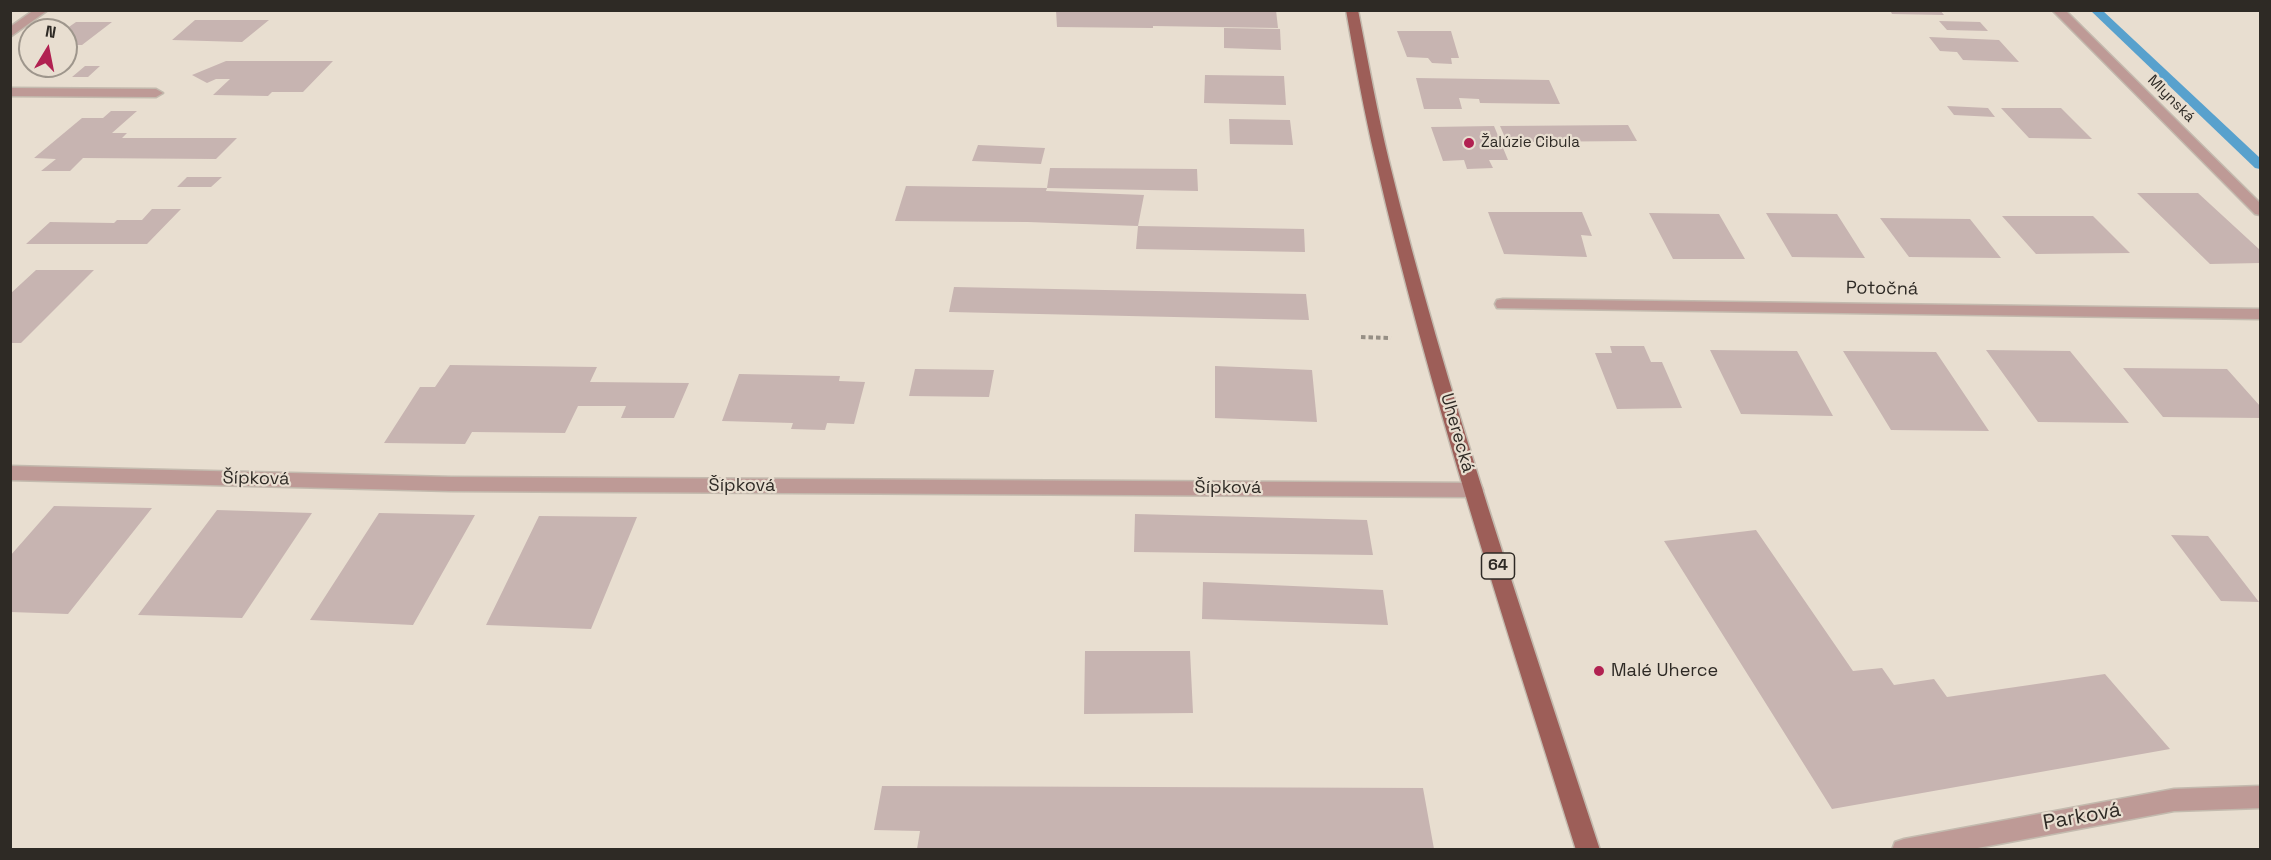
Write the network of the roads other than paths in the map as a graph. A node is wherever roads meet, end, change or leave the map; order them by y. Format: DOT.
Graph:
graph roads {
  1 [pos="42,10"];
  2 [pos="1352,10"];
  3 [pos="2058,10"];
  4 [pos="10,33"];
  5 [pos="10,92"];
  6 [pos="156,93"];
  7 [pos="2260,211"];
  8 [pos="1503,304"];
  9 [pos="2260,314"];
  10 [pos="10,473"];
  11 [pos="1474,490"];
  12 [pos="2260,797"];
  13 [pos="1588,849"];
  14 [pos="1904,849"];
  1 -- 4 [label="street"];
  2 -- 11 [label="main road, Uherecká / 64"];
  3 -- 7 [label="street, Mlynská"];
  5 -- 6 [label="street"];
  8 -- 9 [label="street, Potočná"];
  10 -- 11 [label="street, Šípková"];
  11 -- 13 [label="main road, Uherecká / 64"];
  12 -- 14 [label="street, Parková"];
}
